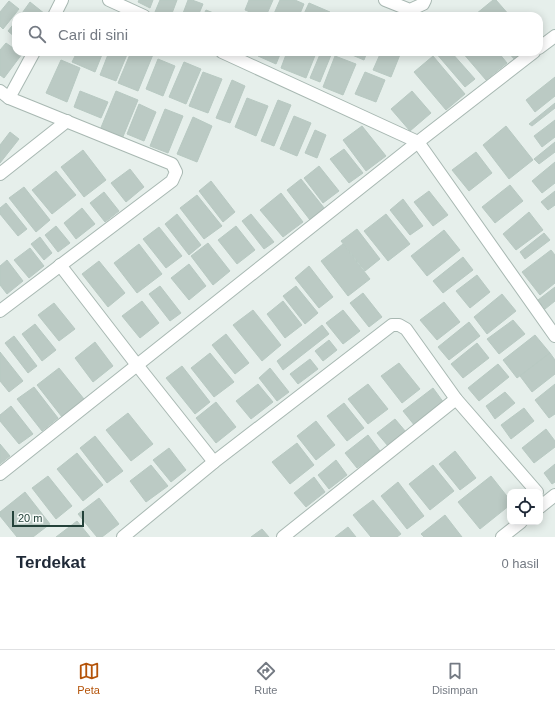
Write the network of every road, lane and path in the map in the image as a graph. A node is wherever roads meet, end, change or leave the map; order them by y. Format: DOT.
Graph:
graph roads {
  1 [pos="62,0"];
  2 [pos="109,0"];
  3 [pos="385,0"];
  4 [pos="425,0"];
  5 [pos="56,12"];
  6 [pos="135,12"];
  7 [pos="555,36"];
  8 [pos="543,45"];
  9 [pos="31,56"];
  10 [pos="231,56"];
  11 [pos="529,56"];
  12 [pos="5,94"];
  13 [pos="67,121"];
  14 [pos="418,142"];
  15 [pos="0,174"];
  16 [pos="60,265"];
  17 [pos="0,311"];
  18 [pos="555,336"];
  19 [pos="137,365"];
  20 [pos="456,399"];
  21 [pos="214,462"];
  22 [pos="0,474"];
  23 [pos="534,489"];
  24 [pos="517,525"];
  25 [pos="123,537"];
  26 [pos="283,537"];
  27 [pos="502,537"];
  1 -- 5 [label="street"];
  2 -- 6 [label="street"];
  3 -- 4 [label="street"];
  7 -- 8 [label="street"];
  9 -- 12 [label="street"];
  10 -- 14 [label="street"];
  11 -- 14 [label="street"];
  12 -- 13 [label="street"];
  13 -- 15 [label="street"];
  13 -- 16 [label="street"];
  14 -- 18 [label="street"];
  14 -- 19 [label="street"];
  16 -- 17 [label="street"];
  16 -- 19 [label="street"];
  19 -- 21 [label="street"];
  19 -- 22 [label="street"];
  20 -- 21 [label="street"];
  20 -- 23 [label="street"];
  20 -- 26 [label="street"];
  21 -- 25 [label="street"];
  24 -- 27 [label="street"];
}
